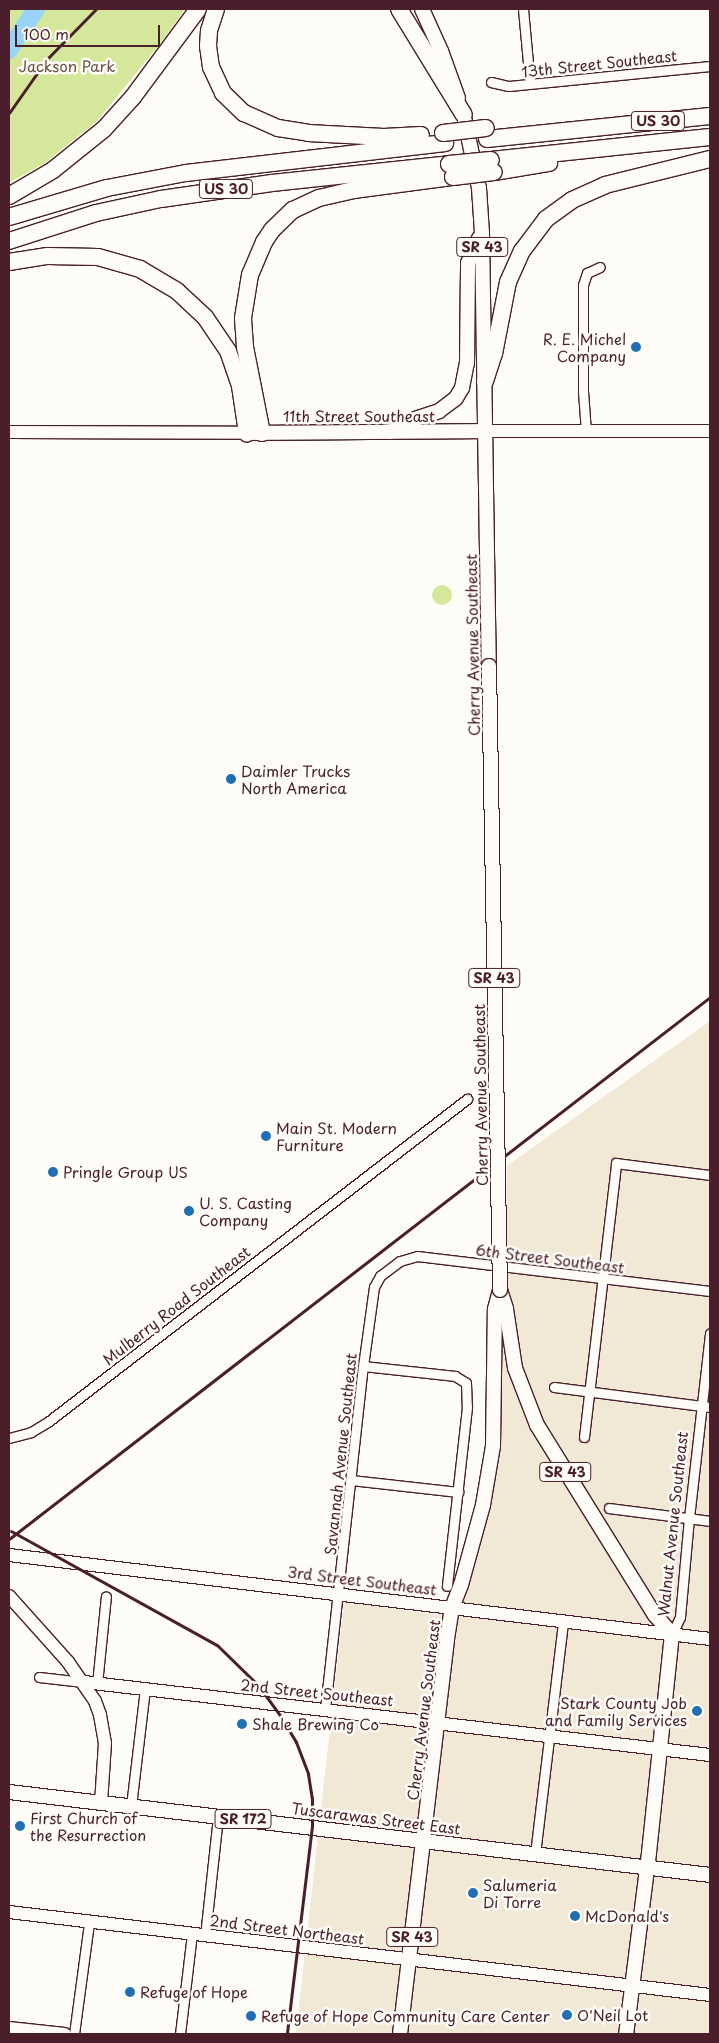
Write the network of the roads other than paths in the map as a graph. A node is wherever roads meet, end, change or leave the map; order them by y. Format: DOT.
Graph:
graph roads {
  1 [pos="198,9"];
  2 [pos="216,9"];
  3 [pos="399,9"];
  4 [pos="422,9"];
  5 [pos="523,9"];
  6 [pos="710,66"];
  7 [pos="491,82"];
  8 [pos="530,84"];
  9 [pos="464,115"];
  10 [pos="710,116"];
  11 [pos="710,137"];
  12 [pos="444,138"];
  13 [pos="710,158"];
  14 [pos="451,171"];
  15 [pos="9,196"];
  16 [pos="9,217"];
  17 [pos="482,233"];
  18 [pos="9,241"];
  19 [pos="9,262"];
  20 [pos="600,267"];
  21 [pos="485,381"];
  22 [pos="486,431"];
  23 [pos="710,431"];
  24 [pos="9,432"];
  25 [pos="390,432"];
  26 [pos="586,432"];
  27 [pos="254,433"];
  28 [pos="467,1099"];
  29 [pos="710,1175"];
  30 [pos="390,1268"];
  31 [pos="601,1278"];
  32 [pos="500,1290"];
  33 [pos="710,1291"];
  34 [pos="710,1333"];
  35 [pos="363,1366"];
  36 [pos="554,1387"];
  37 [pos="588,1391"];
  38 [pos="706,1406"];
  39 [pos="584,1436"];
  40 [pos="13,1437"];
  41 [pos="351,1480"];
  42 [pos="458,1492"];
  43 [pos="609,1508"];
  44 [pos="689,1518"];
  45 [pos="710,1521"];
  46 [pos="9,1555"];
  47 [pos="447,1586"];
  48 [pos="338,1594"];
  49 [pos="9,1596"];
  50 [pos="106,1596"];
  51 [pos="452,1608"];
  52 [pos="563,1621"];
  53 [pos="672,1634"];
  54 [pos="710,1639"];
  55 [pos="39,1677"];
  56 [pos="84,1682"];
  57 [pos="97,1684"];
  58 [pos="145,1689"];
  59 [pos="325,1709"];
  60 [pos="437,1722"];
  61 [pos="548,1735"];
  62 [pos="661,1748"];
  63 [pos="710,1755"];
  64 [pos="9,1792"];
  65 [pos="101,1802"];
  66 [pos="131,1806"];
  67 [pos="218,1816"];
  68 [pos="424,1840"];
  69 [pos="535,1854"];
  70 [pos="648,1867"];
  71 [pos="710,1875"];
  72 [pos="9,1912"];
  73 [pos="89,1922"];
  74 [pos="199,1935"];
  75 [pos="409,1960"];
  76 [pos="632,1986"];
  77 [pos="710,1995"];
  78 [pos="9,2028"];
  79 [pos="65,2034"];
  80 [pos="74,2034"];
  81 [pos="180,2034"];
  82 [pos="400,2034"];
  83 [pos="626,2034"];
  1 -- 15 [label="highway"];
  2 -- 12 [label="highway"];
  3 -- 9 [label="highway"];
  4 -- 9 [label="main road, Cherry Avenue Southeast / SR 43"];
  5 -- 8 [label="street"];
  6 -- 8 [label="street, 13th Street Southeast"];
  7 -- 8 [label="street, 13th Street Southeast"];
  9 -- 17 [label="main road, Cherry Avenue Southeast / SR 43"];
  10 -- 12 [label="highway, US 30"];
  11 -- 14 [label="highway, US 30, bridge"];
  12 -- 16 [label="highway, US 30"];
  13 -- 21 [label="highway"];
  14 -- 18 [label="highway, US 30"];
  14 -- 27 [label="highway"];
  17 -- 21 [label="main road, Cherry Avenue Southeast / SR 43"];
  17 -- 25 [label="main road"];
  19 -- 27 [label="highway"];
  20 -- 26 [label="street"];
  21 -- 22 [label="main road, Cherry Avenue Southeast / SR 43"];
  22 -- 25 [label="main road, 11th Street Southeast"];
  22 -- 26 [label="street, 11th Street Southeast"];
  22 -- 32 [label="main road, Cherry Avenue Southeast / SR 43, bridge"];
  23 -- 26 [label="street, 11th Street Southeast"];
  24 -- 27 [label="street, 11th Street Southeast"];
  25 -- 27 [label="main road, 11th Street Southeast"];
  28 -- 40 [label="street, Mulberry Road Southeast"];
  29 -- 31 [label="street"];
  30 -- 31 [label="street, 6th Street Southeast"];
  30 -- 35 [label="street, Savannah Avenue Southeast"];
  31 -- 33 [label="street, 6th Street Southeast"];
  31 -- 37 [label="street"];
  32 -- 51 [label="main road, Cherry Avenue Southeast / SR 43"];
  32 -- 53 [label="main road, Cherry Avenue Southeast / SR 43"];
  34 -- 38 [label="street, Walnut Avenue Southeast"];
  35 -- 41 [label="street, Savannah Avenue Southeast"];
  35 -- 42 [label="street"];
  36 -- 37 [label="street"];
  37 -- 38 [label="street"];
  37 -- 39 [label="street"];
  38 -- 44 [label="street, Walnut Avenue Southeast"];
  41 -- 42 [label="street"];
  41 -- 48 [label="street, Savannah Avenue Southeast"];
  42 -- 47 [label="street"];
  43 -- 44 [label="street"];
  44 -- 45 [label="street"];
  44 -- 53 [label="street, Walnut Avenue Southeast"];
  46 -- 48 [label="street, 3rd Street Southeast"];
  48 -- 51 [label="street, 3rd Street Southeast"];
  48 -- 59 [label="street, Savannah Avenue Southeast"];
  49 -- 56 [label="street"];
  50 -- 57 [label="street"];
  51 -- 52 [label="street, 3rd Street Southeast"];
  51 -- 60 [label="main road, Cherry Avenue Southeast / SR 43"];
  52 -- 53 [label="street, 3rd Street Southeast"];
  52 -- 61 [label="street"];
  53 -- 54 [label="street, 3rd Street Southeast"];
  53 -- 62 [label="main road, Walnut Avenue Southeast"];
  55 -- 56 [label="street, 2nd Street Southeast"];
  56 -- 57 [label="street, 2nd Street Southeast"];
  56 -- 65 [label="street"];
  57 -- 58 [label="street, 2nd Street Southeast"];
  58 -- 59 [label="street, 2nd Street Southeast"];
  58 -- 66 [label="street"];
  59 -- 60 [label="street, 2nd Street Southeast"];
  60 -- 61 [label="street, 2nd Street Southeast"];
  60 -- 68 [label="main road, Cherry Avenue Southeast / SR 43"];
  61 -- 62 [label="street, 2nd Street Southeast"];
  61 -- 69 [label="street"];
  62 -- 63 [label="street, 2nd Street Southeast"];
  62 -- 70 [label="main road, Walnut Avenue Southeast"];
  64 -- 65 [label="main road, Tuscarawas Street East / SR 172"];
  65 -- 66 [label="main road, Tuscarawas Street East / SR 172"];
  66 -- 67 [label="main road, Tuscarawas Street East / SR 172"];
  67 -- 68 [label="main road, Tuscarawas Street East / SR 172"];
  67 -- 74 [label="street"];
  68 -- 69 [label="main road, Tuscarawas Street East / SR 172"];
  68 -- 75 [label="main road, SR 43"];
  69 -- 70 [label="main road, Tuscarawas Street East / SR 172"];
  70 -- 71 [label="main road, Tuscarawas Street East / SR 172"];
  70 -- 76 [label="main road, Walnut Avenue Southeast"];
  72 -- 73 [label="street, 2nd Street Northeast"];
  73 -- 74 [label="street, 2nd Street Northeast"];
  73 -- 80 [label="street"];
  74 -- 75 [label="street, 2nd Street Northeast"];
  74 -- 81 [label="street"];
  75 -- 76 [label="street, 2nd Street Northeast"];
  75 -- 82 [label="main road, SR 43"];
  76 -- 77 [label="street, 2nd Street Northeast"];
  76 -- 83 [label="main road, Walnut Avenue Southeast"];
  78 -- 79 [label="street"];
}
